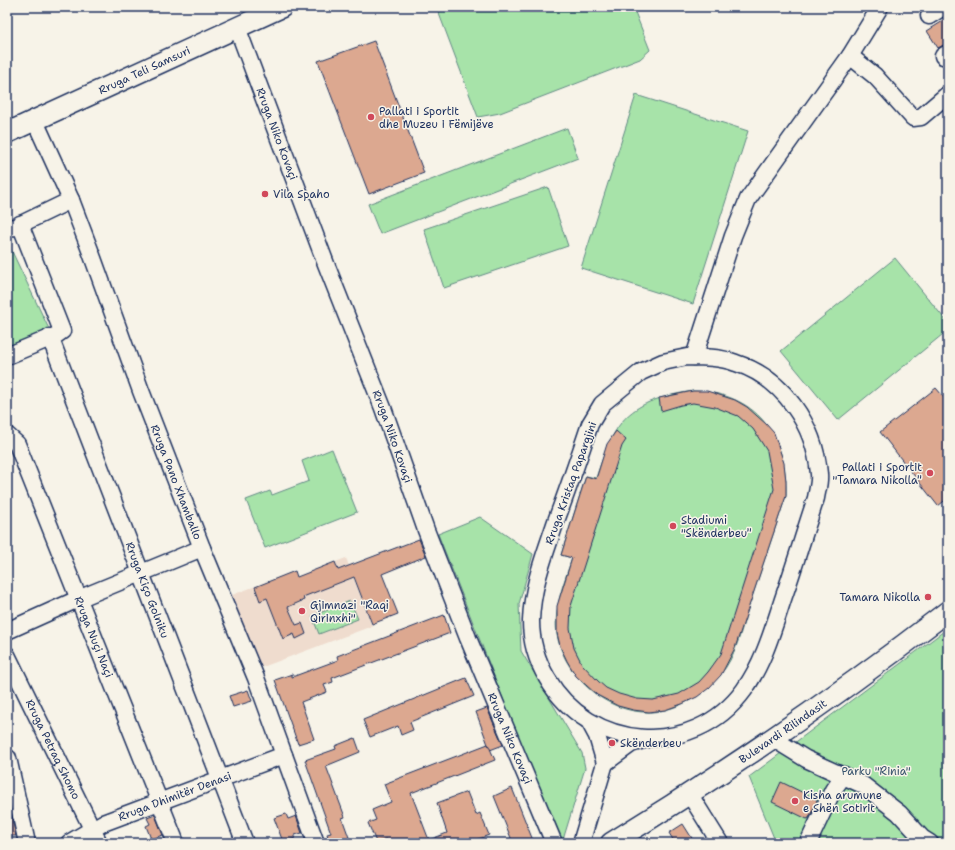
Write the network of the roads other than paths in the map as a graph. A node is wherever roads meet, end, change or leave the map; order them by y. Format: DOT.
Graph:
graph roads {
  1 [pos="282,7"];
  2 [pos="880,7"];
  3 [pos="943,7"];
  4 [pos="929,16"];
  5 [pos="237,27"];
  6 [pos="850,56"];
  7 [pos="948,94"];
  8 [pos="35,121"];
  9 [pos="7,133"];
  10 [pos="70,200"];
  11 [pos="14,226"];
  12 [pos="56,334"];
  13 [pos="7,356"];
  14 [pos="694,357"];
  15 [pos="7,435"];
  16 [pos="202,548"];
  17 [pos="140,574"];
  18 [pos="78,599"];
  19 [pos="948,611"];
  20 [pos="7,631"];
  21 [pos="7,655"];
  22 [pos="590,723"];
  23 [pos="772,738"];
  24 [pos="647,739"];
  25 [pos="284,755"];
  26 [pos="8,758"];
  27 [pos="605,763"];
  28 [pos="844,775"];
  29 [pos="219,779"];
  30 [pos="690,795"];
  31 [pos="160,802"];
  32 [pos="95,836"];
  33 [pos="27,843"];
  34 [pos="69,843"];
  35 [pos="176,843"];
  36 [pos="245,843"];
  37 [pos="316,843"];
  38 [pos="554,843"];
  39 [pos="581,843"];
  40 [pos="611,843"];
  41 [pos="720,843"];
  42 [pos="808,843"];
  43 [pos="930,843"];
  1 -- 5 [label="main road, Rruga Teli Samsuri"];
  2 -- 6 [label="street"];
  3 -- 4 [label="street"];
  5 -- 8 [label="main road, Rruga Teli Samsuri"];
  5 -- 38 [label="street, Rruga Niko Kovaçi"];
  6 -- 7 [label="street"];
  6 -- 14 [label="street"];
  8 -- 9 [label="main road, Rruga Teli Samsuri"];
  8 -- 10 [label="street, Rruga Pano Xhamballo"];
  10 -- 11 [label="street"];
  10 -- 16 [label="street, Rruga Pano Xhamballo"];
  11 -- 12 [label="street, Rruga Kiço Golniku"];
  12 -- 13 [label="street"];
  12 -- 17 [label="street, Rruga Kiço Golniku"];
  14 -- 22 [label="street, Rruga Kristaq Papargjini"];
  14 -- 24 [label="street, Rruga Kristaq Papargjini"];
  15 -- 18 [label="street, Rruga Nuçi Naçi"];
  16 -- 17 [label="street"];
  16 -- 25 [label="street, Rruga Pano Xhamballo"];
  17 -- 18 [label="street"];
  17 -- 29 [label="street, Rruga Kiço Golniku"];
  18 -- 20 [label="street"];
  18 -- 31 [label="street, Rruga Nuçi Naçi"];
  19 -- 23 [label="main road, Bulevardi Rilindasit"];
  21 -- 32 [label="street, Rruga Petraq Shomo"];
  22 -- 24 [label="street, Rruga Kristaq Papargjini"];
  22 -- 27 [label="street, Rruga Kristaq Papargjini"];
  23 -- 28 [label="street"];
  23 -- 30 [label="main road, Bulevardi Rilindasit"];
  24 -- 27 [label="street, Rruga Kristaq Papargjini"];
  25 -- 29 [label="street, Rruga Dhimitër Denasi"];
  25 -- 37 [label="street, Rruga Pano Xhamballo"];
  26 -- 33 [label="street"];
  27 -- 39 [label="street"];
  28 -- 42 [label="street"];
  28 -- 43 [label="street"];
  29 -- 31 [label="street, Rruga Dhimitër Denasi"];
  29 -- 36 [label="street, Rruga Kiço Golniku"];
  30 -- 40 [label="main road, Bulevardi Rilindasit"];
  30 -- 41 [label="street"];
  31 -- 32 [label="street, Rruga Dhimitër Denasi"];
  31 -- 35 [label="street, Rruga Nuçi Naçi"];
  32 -- 34 [label="street, Rruga Dhimitër Denasi"];
}
